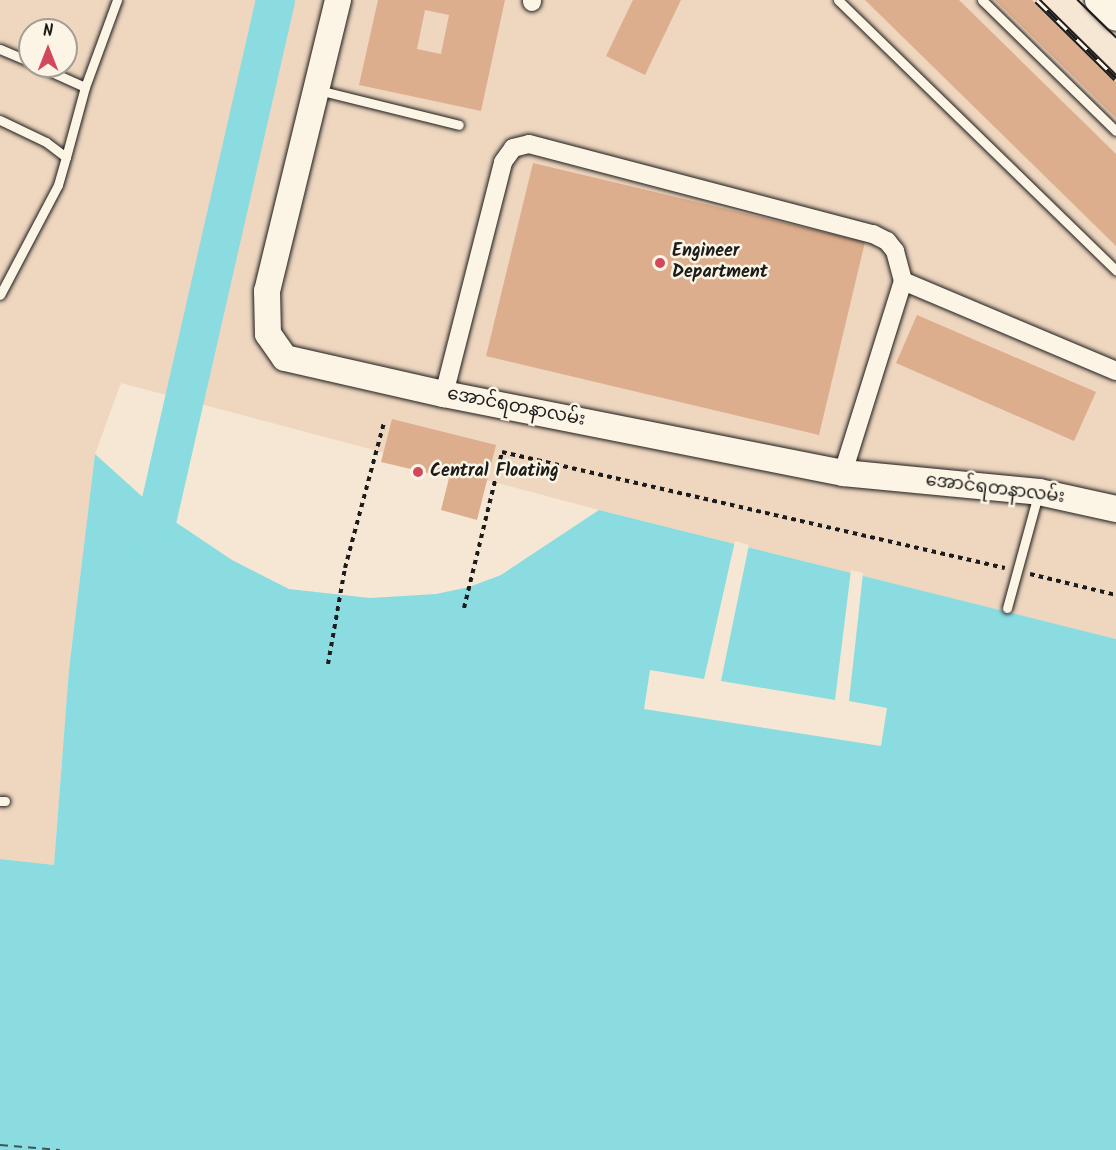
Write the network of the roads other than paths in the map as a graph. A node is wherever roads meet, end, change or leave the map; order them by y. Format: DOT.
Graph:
graph roads {
  1 [pos="117,0"];
  2 [pos="338,0"];
  3 [pos="838,0"];
  4 [pos="982,0"];
  5 [pos="1098,0"];
  6 [pos="1116,18"];
  7 [pos="0,49"];
  8 [pos="18,57"];
  9 [pos="65,78"];
  10 [pos="85,87"];
  11 [pos="316,89"];
  12 [pos="0,120"];
  13 [pos="459,124"];
  14 [pos="1116,131"];
  15 [pos="66,158"];
  16 [pos="1116,270"];
  17 [pos="903,280"];
  18 [pos="0,295"];
  19 [pos="1116,371"];
  20 [pos="444,394"];
  21 [pos="843,473"];
  22 [pos="1039,492"];
  23 [pos="1116,509"];
  24 [pos="1007,608"];
  1 -- 10 [label="lane"];
  2 -- 11 [label="street, အောင်ရတနာလမ်း"];
  3 -- 16 [label="lane"];
  4 -- 14 [label="lane"];
  5 -- 6 [label="street"];
  7 -- 8 [label="lane"];
  9 -- 10 [label="lane"];
  10 -- 15 [label="lane"];
  11 -- 13 [label="lane"];
  11 -- 20 [label="street, အောင်ရတနာလမ်း"];
  12 -- 15 [label="lane"];
  15 -- 18 [label="lane"];
  17 -- 19 [label="street"];
  17 -- 20 [label="street"];
  17 -- 21 [label="street"];
  20 -- 21 [label="street, အောင်ရတနာလမ်း"];
  21 -- 22 [label="street, အောင်ရတနာလမ်း"];
  22 -- 23 [label="street, အောင်ရတနာလမ်း"];
  22 -- 24 [label="lane"];
}
